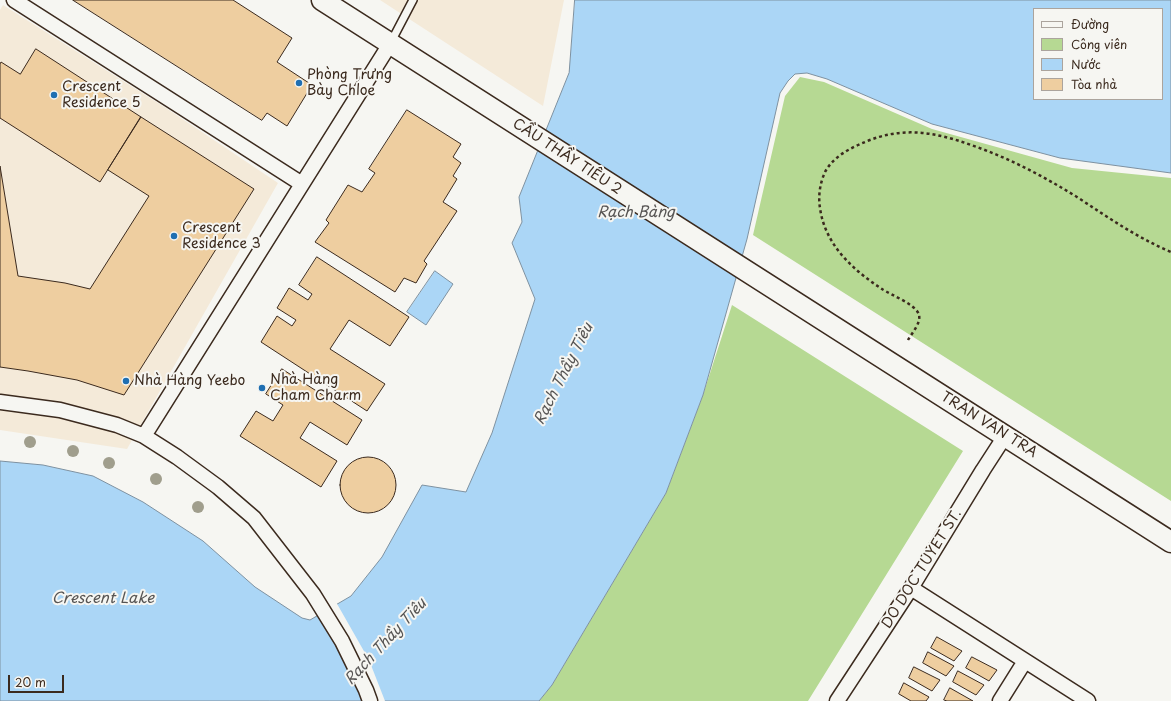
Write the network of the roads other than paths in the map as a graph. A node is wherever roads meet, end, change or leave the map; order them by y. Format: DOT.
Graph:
graph roads {
  1 [pos="14,0"];
  2 [pos="322,0"];
  3 [pos="413,0"];
  4 [pos="390,44"];
  5 [pos="302,184"];
  6 [pos="806,309"];
  7 [pos="0,402"];
  8 [pos="144,436"];
  9 [pos="1005,436"];
  10 [pos="1171,542"];
  11 [pos="911,588"];
  12 [pos="1025,661"];
  13 [pos="370,701"];
  14 [pos="837,701"];
  15 [pos="1000,701"];
  16 [pos="1088,701"];
  1 -- 5 [label="street"];
  2 -- 4 [label="main road, CẦU THẦY TIÊU 2"];
  3 -- 4 [label="lane"];
  4 -- 5 [label="street"];
  4 -- 6 [label="main road, CẦU THẦY TIÊU 2"];
  5 -- 8 [label="street"];
  6 -- 9 [label="main road, TRAN VAN TRA"];
  7 -- 8 [label="street"];
  8 -- 13 [label="street"];
  9 -- 10 [label="main road, TRAN VAN TRA"];
  9 -- 11 [label="street, DO DOC TUYET ST."];
  11 -- 12 [label="street"];
  11 -- 14 [label="street, DO DOC TUYET ST."];
  12 -- 15 [label="street"];
  12 -- 16 [label="street"];
}
